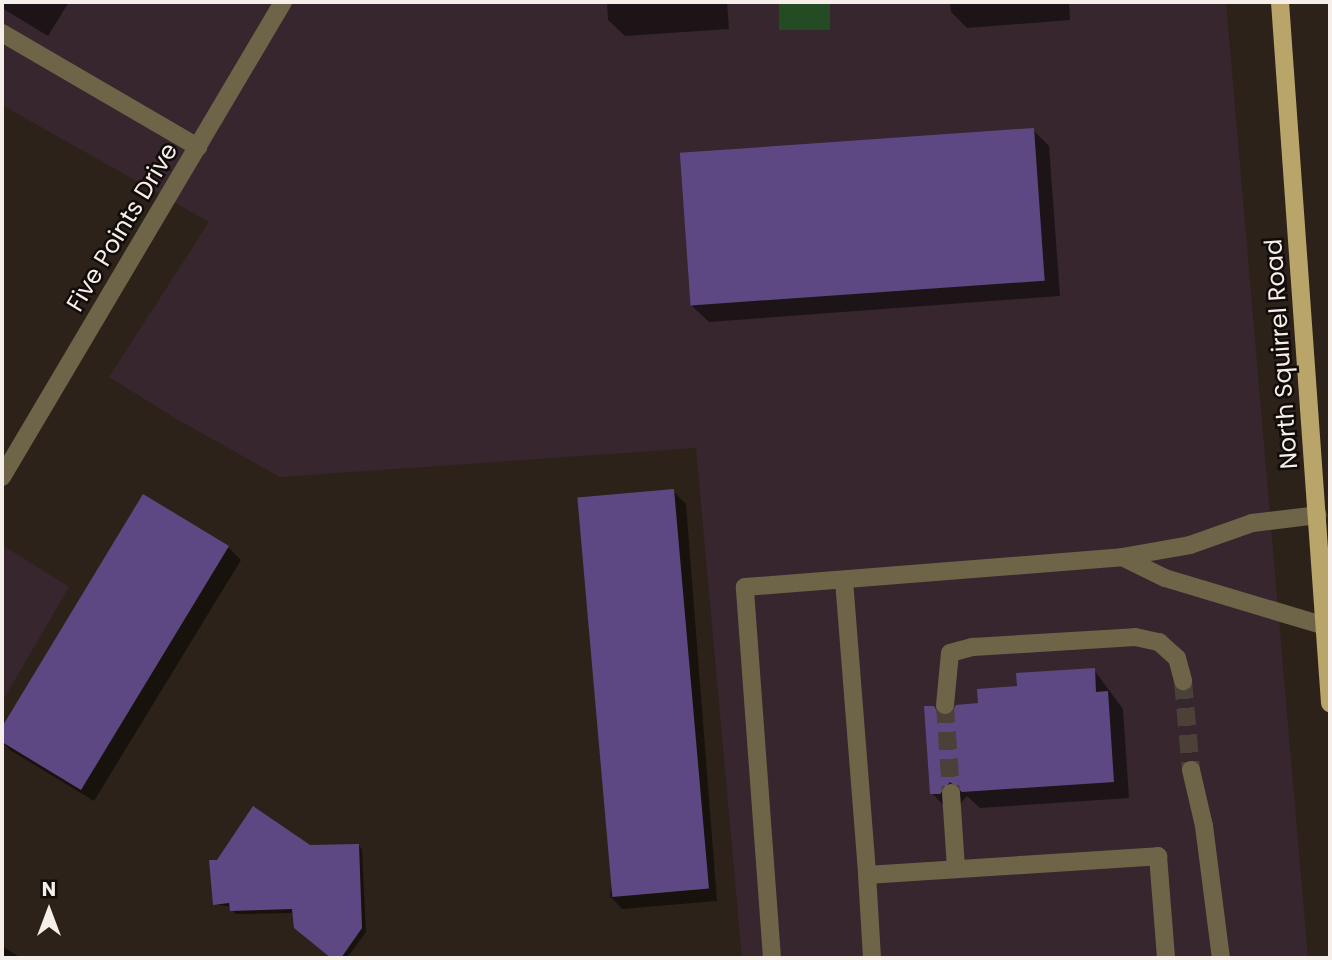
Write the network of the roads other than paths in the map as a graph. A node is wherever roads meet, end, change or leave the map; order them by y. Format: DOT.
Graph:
graph roads {
  1 [pos="283,2"];
  2 [pos="1280,2"];
  3 [pos="2,33"];
  4 [pos="198,147"];
  5 [pos="2,477"];
  6 [pos="1318,515"];
  7 [pos="1122,557"];
  8 [pos="844,580"];
  9 [pos="1325,626"];
  10 [pos="1183,681"];
  11 [pos="1330,704"];
  12 [pos="945,705"];
  13 [pos="1192,770"];
  14 [pos="951,793"];
  15 [pos="956,869"];
  16 [pos="867,875"];
  17 [pos="772,958"];
  18 [pos="872,958"];
  19 [pos="1166,958"];
  20 [pos="1221,958"];
  1 -- 4 [label="street, Five Points Drive"];
  2 -- 6 [label="main road, North Squirrel Road"];
  3 -- 4 [label="street"];
  4 -- 5 [label="street, Five Points Drive"];
  6 -- 7 [label="street"];
  6 -- 9 [label="main road, North Squirrel Road"];
  7 -- 8 [label="street"];
  7 -- 9 [label="street"];
  8 -- 16 [label="street"];
  8 -- 17 [label="street"];
  9 -- 11 [label="main road, North Squirrel Road"];
  10 -- 12 [label="street"];
  13 -- 20 [label="street"];
  14 -- 15 [label="street"];
  15 -- 16 [label="street"];
  15 -- 19 [label="street"];
  16 -- 18 [label="street"];
}
